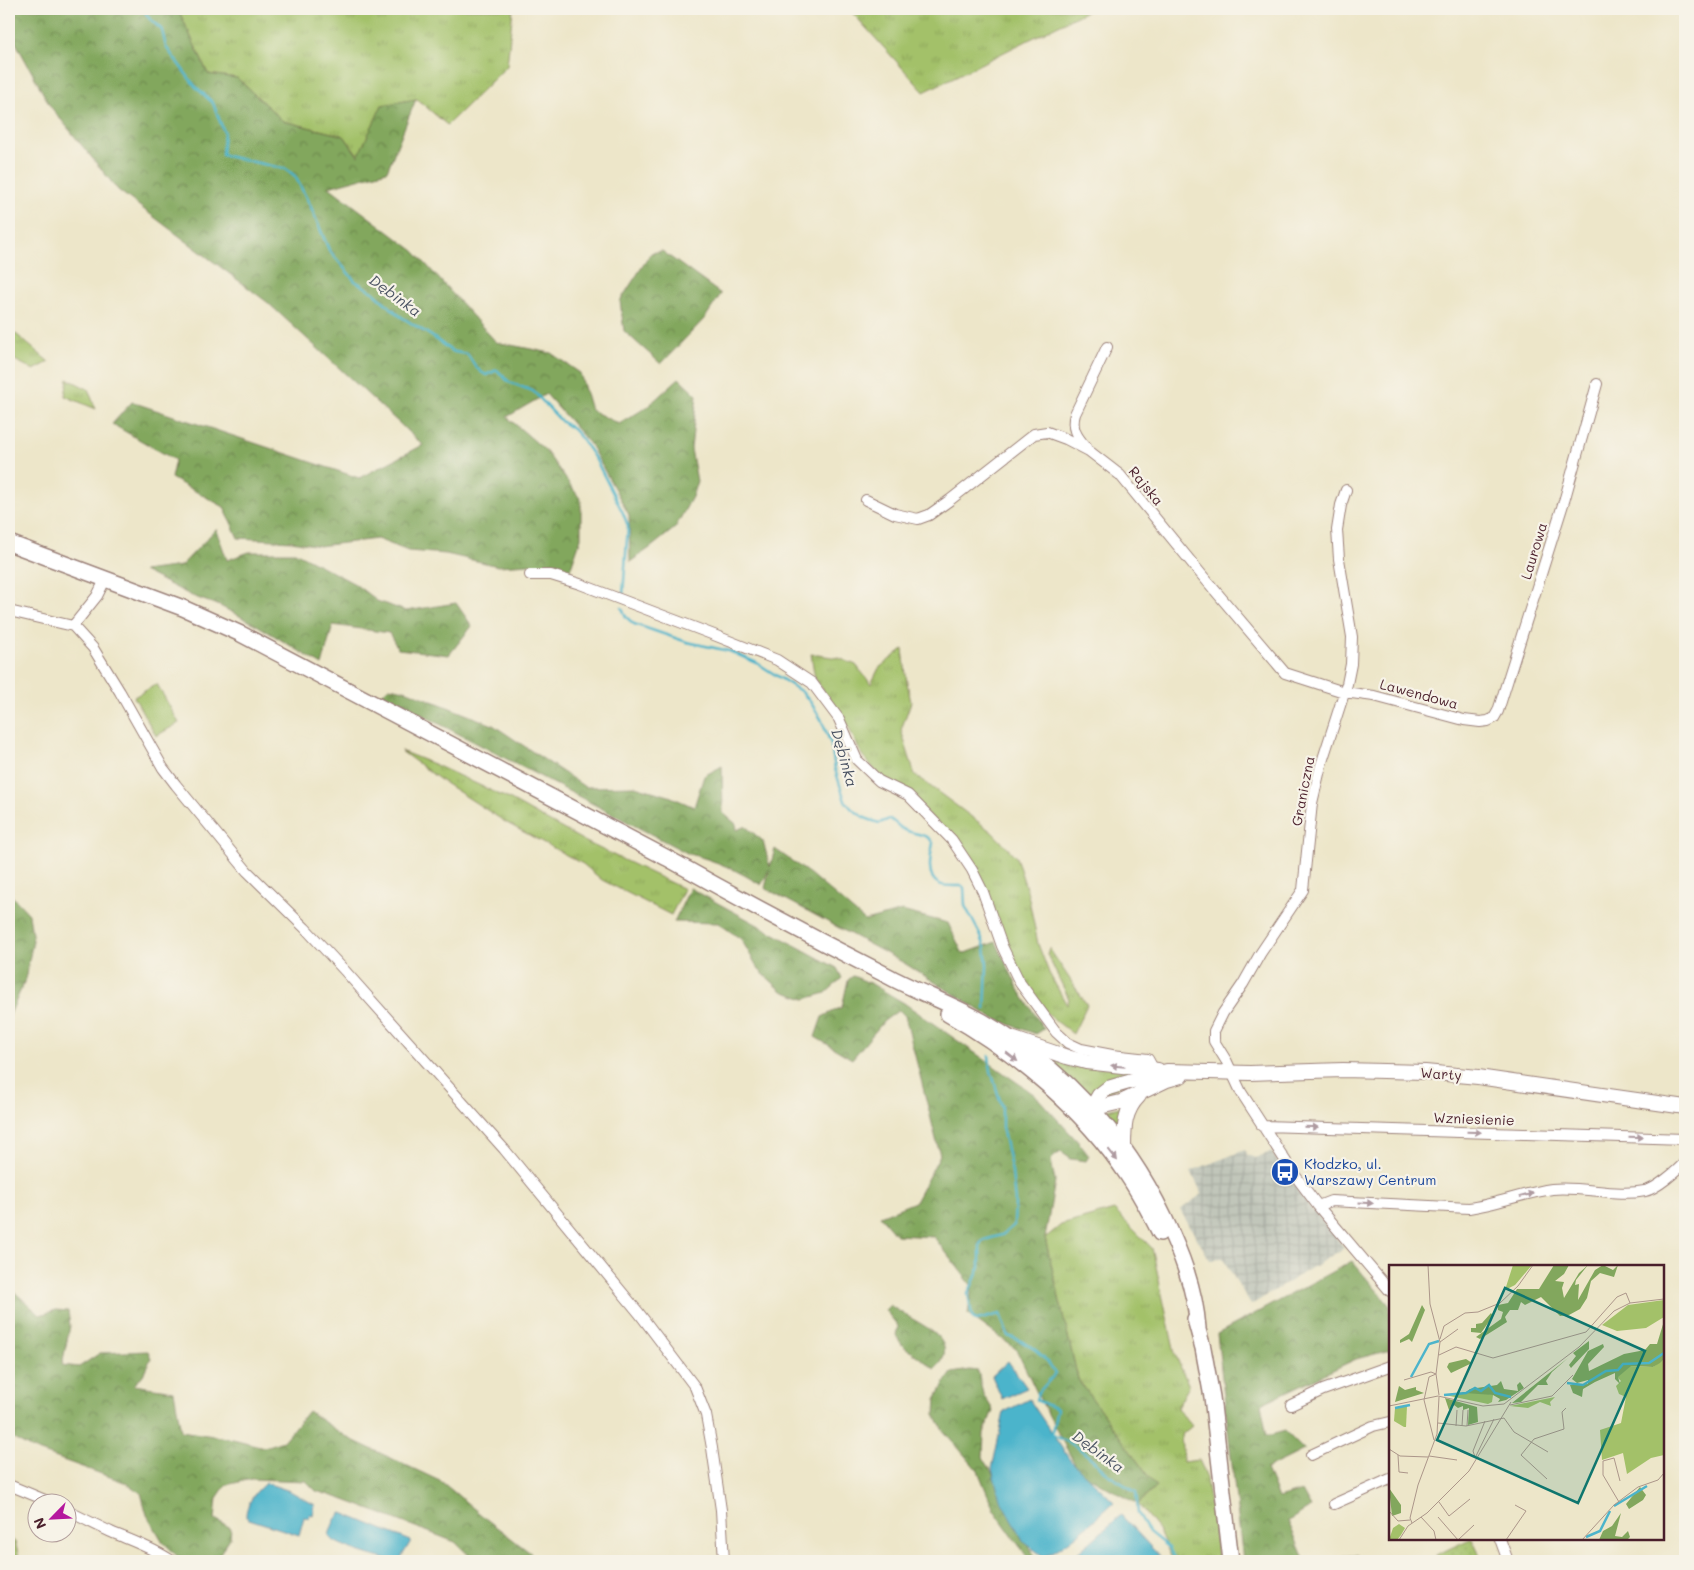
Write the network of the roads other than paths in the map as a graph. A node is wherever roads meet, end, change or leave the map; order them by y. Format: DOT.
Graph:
graph roads {
  1 [pos="1107,347"];
  2 [pos="1597,384"];
  3 [pos="1089,451"];
  4 [pos="1346,490"];
  5 [pos="866,500"];
  6 [pos="9,543"];
  7 [pos="530,575"];
  8 [pos="106,578"];
  9 [pos="9,611"];
  10 [pos="73,626"];
  11 [pos="1344,692"];
  12 [pos="1488,722"];
  13 [pos="977,1025"];
  14 [pos="1008,1037"];
  15 [pos="1160,1070"];
  16 [pos="1195,1072"];
  17 [pos="1231,1073"];
  18 [pos="1140,1094"];
  19 [pos="1685,1107"];
  20 [pos="1086,1114"];
  21 [pos="1262,1126"];
  22 [pos="1685,1139"];
  23 [pos="1124,1148"];
  24 [pos="1685,1162"];
  25 [pos="1318,1206"];
  26 [pos="1185,1279"];
  27 [pos="1389,1290"];
  28 [pos="1389,1366"];
  29 [pos="1291,1405"];
  30 [pos="1389,1422"];
  31 [pos="1311,1455"];
  32 [pos="1389,1479"];
  33 [pos="9,1485"];
  34 [pos="28,1493"];
  35 [pos="1334,1504"];
  36 [pos="78,1516"];
  37 [pos="1500,1540"];
  38 [pos="172,1561"];
  39 [pos="724,1561"];
  40 [pos="1231,1561"];
  41 [pos="1508,1561"];
  1 -- 3 [label="street"];
  2 -- 12 [label="street, Laurowa"];
  3 -- 5 [label="street, Rajska"];
  3 -- 11 [label="street, Rajska"];
  4 -- 11 [label="street, Graniczna"];
  6 -- 8 [label="highway"];
  7 -- 15 [label="street"];
  8 -- 10 [label="street"];
  8 -- 13 [label="highway"];
  9 -- 10 [label="street"];
  10 -- 39 [label="street"];
  11 -- 12 [label="street, Lawendowa"];
  11 -- 17 [label="street, Graniczna"];
  13 -- 14 [label="highway"];
  13 -- 20 [label="highway, one-way"];
  15 -- 14 [label="main road, one-way"];
  14 -- 20 [label="highway"];
  15 -- 16 [label="main road, Warty"];
  15 -- 20 [label="main road, Warty"];
  16 -- 17 [label="main road, Warty"];
  16 -- 18 [label="main road, Warty"];
  17 -- 19 [label="main road, Warty"];
  17 -- 21 [label="street, Graniczna"];
  18 -- 20 [label="main road, Warty"];
  18 -- 23 [label="main road"];
  20 -- 23 [label="highway"];
  20 -- 26 [label="highway, one-way"];
  21 -- 22 [label="street, Wzniesienie, one-way"];
  21 -- 25 [label="street, Graniczna"];
  23 -- 26 [label="highway"];
  25 -- 24 [label="street, one-way"];
  25 -- 27 [label="street, Graniczna"];
  26 -- 40 [label="highway"];
  28 -- 29 [label="street"];
  30 -- 31 [label="street"];
  32 -- 35 [label="street"];
  33 -- 34 [label="street"];
  36 -- 38 [label="street"];
  37 -- 41 [label="street"];
}
